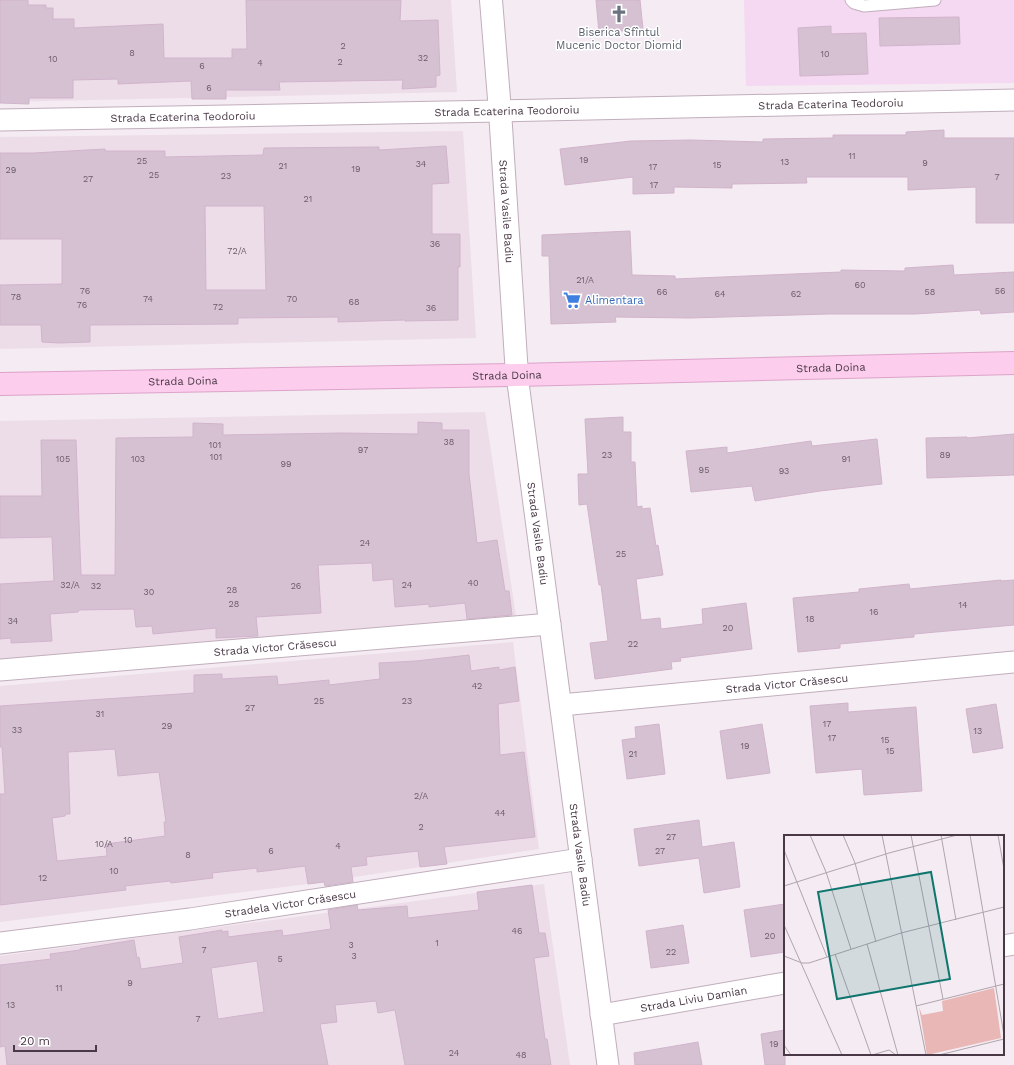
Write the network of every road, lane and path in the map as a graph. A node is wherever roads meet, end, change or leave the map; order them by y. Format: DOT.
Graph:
graph roads {
  1 [pos="491,0"];
  2 [pos="851,0"];
  3 [pos="935,0"];
  4 [pos="1014,100"];
  5 [pos="500,111"];
  6 [pos="0,120"];
  7 [pos="1014,363"];
  8 [pos="517,375"];
  9 [pos="0,384"];
  10 [pos="550,624"];
  11 [pos="1014,662"];
  12 [pos="0,670"];
  13 [pos="561,705"];
  14 [pos="581,859"];
  15 [pos="0,943"];
  16 [pos="1014,944"];
  17 [pos="1004,946"];
  18 [pos="784,983"];
  19 [pos="601,1014"];
  20 [pos="608,1065"];
  1 -- 5 [label="street, Strada Vasile Badiu"];
  2 -- 3 [label="lane"];
  4 -- 5 [label="street, Strada Ecaterina Teodoroiu"];
  5 -- 6 [label="street, Strada Ecaterina Teodoroiu"];
  5 -- 8 [label="street, Strada Vasile Badiu"];
  7 -- 8 [label="main road, Strada Doina"];
  8 -- 9 [label="main road, Strada Doina"];
  8 -- 10 [label="street, Strada Vasile Badiu"];
  10 -- 12 [label="street, Strada Victor Crăsescu"];
  10 -- 13 [label="street, Strada Vasile Badiu"];
  11 -- 13 [label="street, Strada Victor Crăsescu"];
  13 -- 14 [label="street, Strada Vasile Badiu"];
  14 -- 15 [label="street, Stradela Victor Crăsescu"];
  14 -- 19 [label="street, Strada Vasile Badiu"];
  16 -- 17 [label="street"];
  18 -- 19 [label="street, Strada Liviu Damian"];
  19 -- 20 [label="street, Strada Vasile Badiu"];
}
